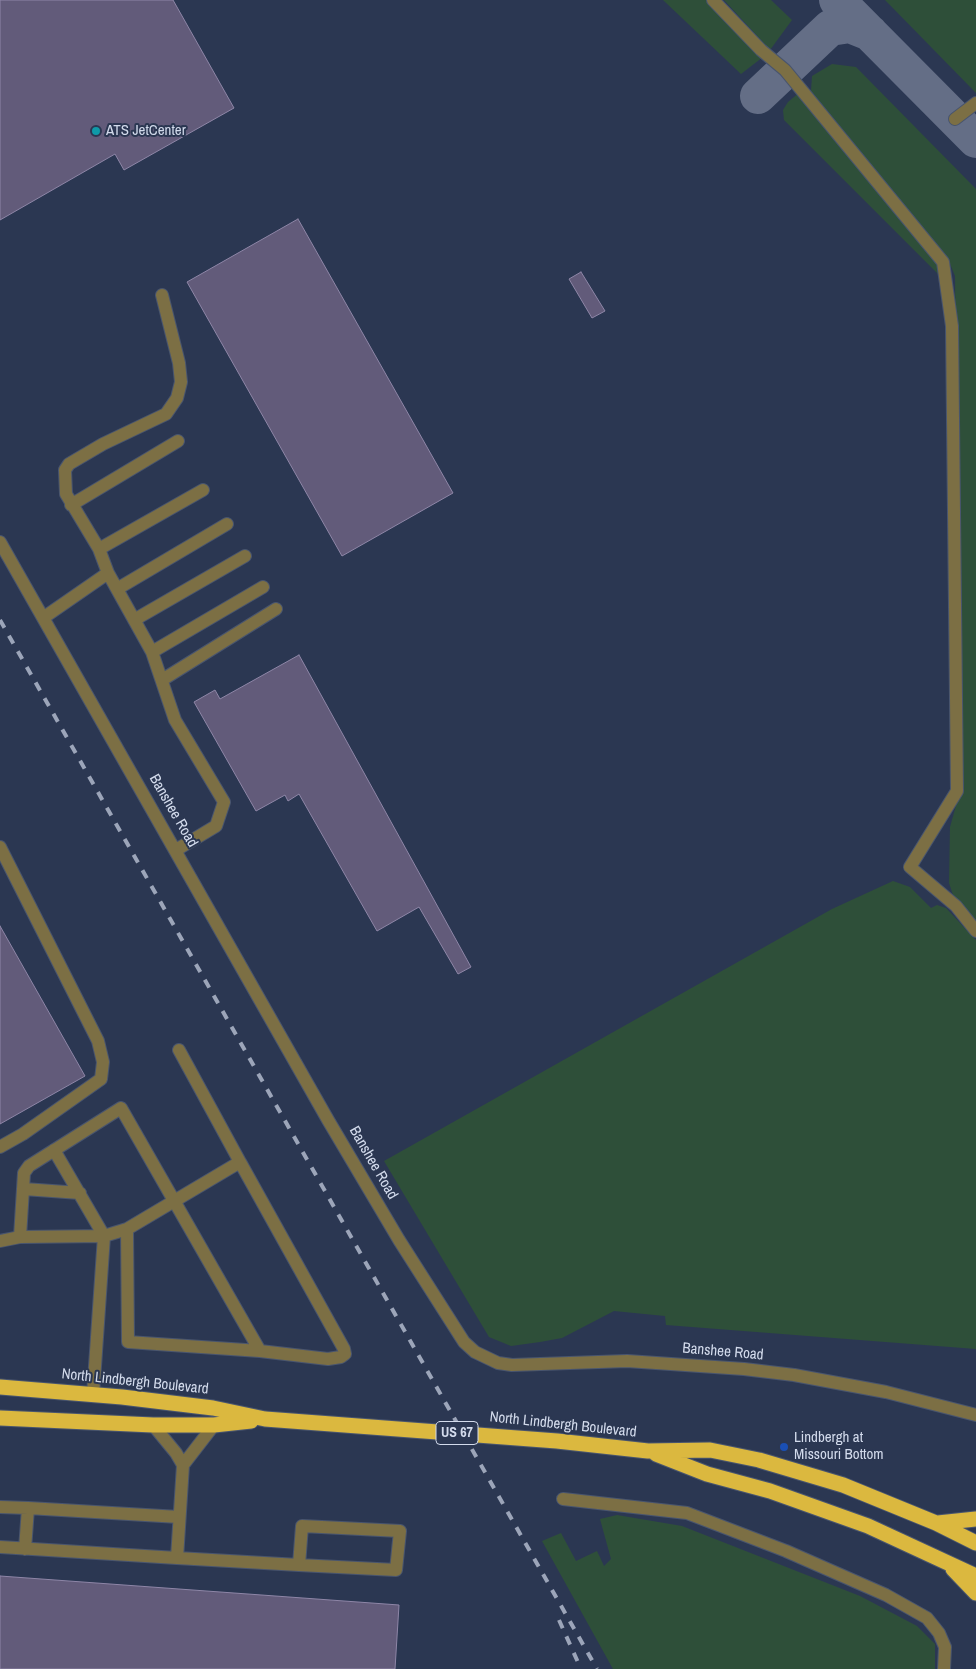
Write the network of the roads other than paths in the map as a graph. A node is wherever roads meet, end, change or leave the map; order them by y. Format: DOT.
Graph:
graph roads {
  1 [pos="713,0"];
  2 [pos="976,104"];
  3 [pos="955,119"];
  4 [pos="162,295"];
  5 [pos="178,441"];
  6 [pos="202,490"];
  7 [pos="71,504"];
  8 [pos="227,524"];
  9 [pos="0,542"];
  10 [pos="99,549"];
  11 [pos="245,556"];
  12 [pos="108,573"];
  13 [pos="263,587"];
  14 [pos="117,589"];
  15 [pos="276,609"];
  16 [pos="43,618"];
  17 [pos="134,620"];
  18 [pos="152,652"];
  19 [pos="162,680"];
  20 [pos="0,847"];
  21 [pos="176,850"];
  22 [pos="976,931"];
  23 [pos="179,1050"];
  24 [pos="0,1147"];
  25 [pos="54,1150"];
  26 [pos="240,1162"];
  27 [pos="24,1189"];
  28 [pos="80,1193"];
  29 [pos="175,1200"];
  30 [pos="127,1229"];
  31 [pos="104,1236"];
  32 [pos="20,1237"];
  33 [pos="0,1241"];
  34 [pos="260,1351"];
  35 [pos="0,1387"];
  36 [pos="93,1395"];
  37 [pos="976,1415"];
  38 [pos="0,1418"];
  39 [pos="265,1419"];
  40 [pos="153,1424"];
  41 [pos="214,1424"];
  42 [pos="648,1451"];
  43 [pos="183,1464"];
  44 [pos="563,1499"];
  45 [pos="0,1507"];
  46 [pos="28,1508"];
  47 [pos="179,1517"];
  48 [pos="976,1519"];
  49 [pos="936,1523"];
  50 [pos="976,1543"];
  51 [pos="0,1547"];
  52 [pos="24,1549"];
  53 [pos="177,1558"];
  54 [pos="944,1559"];
  55 [pos="299,1565"];
  56 [pos="976,1576"];
  57 [pos="976,1593"];
  58 [pos="944,1669"];
  1 -- 22 [label="street"];
  2 -- 3 [label="street"];
  4 -- 7 [label="street"];
  5 -- 7 [label="street"];
  6 -- 10 [label="street"];
  7 -- 10 [label="street"];
  8 -- 14 [label="street"];
  9 -- 16 [label="street, Banshee Road"];
  10 -- 12 [label="street"];
  11 -- 17 [label="street"];
  12 -- 14 [label="street"];
  12 -- 16 [label="street"];
  13 -- 18 [label="street"];
  14 -- 17 [label="street"];
  15 -- 19 [label="street"];
  16 -- 21 [label="street, Banshee Road"];
  17 -- 18 [label="street"];
  18 -- 19 [label="street"];
  19 -- 21 [label="street"];
  20 -- 24 [label="street"];
  21 -- 37 [label="street, Banshee Road"];
  23 -- 26 [label="street"];
  25 -- 27 [label="street"];
  25 -- 28 [label="street"];
  25 -- 29 [label="street"];
  26 -- 29 [label="street"];
  26 -- 34 [label="street"];
  27 -- 28 [label="street"];
  27 -- 32 [label="street"];
  28 -- 31 [label="street"];
  29 -- 30 [label="street"];
  29 -- 34 [label="street"];
  30 -- 31 [label="street"];
  30 -- 34 [label="street"];
  31 -- 32 [label="street"];
  31 -- 36 [label="street"];
  32 -- 33 [label="street"];
  35 -- 36 [label="highway, North Lindbergh Boulevard / US 67"];
  36 -- 39 [label="highway, North Lindbergh Boulevard / US 67"];
  38 -- 40 [label="highway, North Lindbergh Boulevard / US 67"];
  39 -- 41 [label="highway, North Lindbergh Boulevard / US 67"];
  39 -- 42 [label="highway, North Lindbergh Boulevard / US 67"];
  40 -- 41 [label="highway, North Lindbergh Boulevard / US 67"];
  40 -- 43 [label="street"];
  41 -- 43 [label="street"];
  42 -- 49 [label="highway, North Lindbergh Boulevard / US 67"];
  42 -- 54 [label="highway, North Lindbergh Boulevard / US 67"];
  43 -- 47 [label="street"];
  44 -- 58 [label="street"];
  45 -- 46 [label="street"];
  46 -- 47 [label="street"];
  46 -- 52 [label="street"];
  47 -- 53 [label="street"];
  48 -- 49 [label="highway"];
  49 -- 50 [label="highway, North Lindbergh Boulevard / US 67"];
  51 -- 52 [label="street"];
  52 -- 53 [label="street"];
  53 -- 55 [label="street"];
  54 -- 56 [label="highway, North Lindbergh Boulevard / US 67"];
  54 -- 57 [label="highway"];
  55 -- 55 [label="street"];
}
